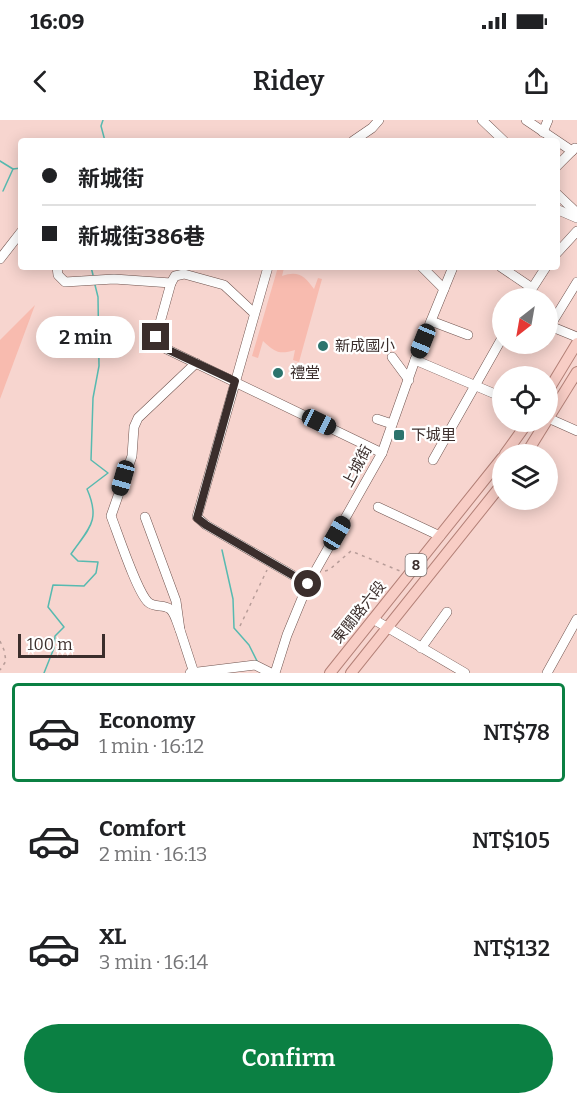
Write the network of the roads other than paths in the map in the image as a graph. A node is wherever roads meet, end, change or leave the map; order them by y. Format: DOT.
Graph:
graph roads {
  1 [pos="379,120"];
  2 [pos="482,120"];
  3 [pos="526,120"];
  4 [pos="548,120"];
  5 [pos="543,132"];
  6 [pos="357,138"];
  7 [pos="501,138"];
  8 [pos="554,138"];
  9 [pos="560,141"];
  10 [pos="575,149"];
  11 [pos="560,162"];
  12 [pos="560,197"];
  13 [pos="560,212"];
  14 [pos="577,213"];
  15 [pos="577,218"];
  16 [pos="577,231"];
  17 [pos="18,236"];
  18 [pos="560,250"];
  19 [pos="0,259"];
  20 [pos="57,270"];
  21 [pos="267,270"];
  22 [pos="425,270"];
  23 [pos="452,270"];
  24 [pos="505,270"];
  25 [pos="544,270"];
  26 [pos="577,282"];
  27 [pos="171,283"];
  28 [pos="532,288"];
  29 [pos="444,289"];
  30 [pos="254,313"];
  31 [pos="431,321"];
  32 [pos="468,335"];
  33 [pos="577,337"];
  34 [pos="577,343"];
  35 [pos="493,354"];
  36 [pos="392,357"];
  37 [pos="415,360"];
  38 [pos="196,363"];
  39 [pos="577,372"];
  40 [pos="558,374"];
  41 [pos="409,380"];
  42 [pos="235,381"];
  43 [pos="475,385"];
  44 [pos="492,393"];
  45 [pos="558,402"];
  46 [pos="377,419"];
  47 [pos="558,422"];
  48 [pos="392,424"];
  49 [pos="577,431"];
  50 [pos="382,453"];
  51 [pos="433,460"];
  52 [pos="492,471"];
  53 [pos="492,497"];
  54 [pos="378,507"];
  55 [pos="146,517"];
  56 [pos="440,536"];
  57 [pos="308,584"];
  58 [pos="447,612"];
  59 [pos="373,619"];
  60 [pos="577,619"];
  61 [pos="387,629"];
  62 [pos="180,630"];
  63 [pos="421,648"];
  64 [pos="193,673"];
  65 [pos="273,673"];
  66 [pos="330,673"];
  67 [pos="351,673"];
  68 [pos="465,673"];
  69 [pos="547,673"];
  1 -- 6 [label="street"];
  2 -- 7 [label="street"];
  3 -- 5 [label="street"];
  4 -- 5 [label="street"];
  5 -- 8 [label="street"];
  9 -- 10 [label="street"];
  10 -- 11 [label="street"];
  12 -- 14 [label="street"];
  13 -- 15 [label="street"];
  16 -- 18 [label="street"];
  17 -- 19 [label="street"];
  20 -- 27 [label="street"];
  21 -- 30 [label="street"];
  22 -- 29 [label="street"];
  23 -- 29 [label="street, 上城街"];
  24 -- 28 [label="street"];
  25 -- 28 [label="street"];
  26 -- 33 [label="street"];
  27 -- 30 [label="street"];
  27 -- 38 [label="street"];
  29 -- 31 [label="street, 上城街"];
  30 -- 42 [label="street"];
  31 -- 32 [label="street"];
  31 -- 37 [label="street, 上城街"];
  34 -- 40 [label="main road"];
  35 -- 43 [label="street"];
  36 -- 41 [label="street"];
  37 -- 41 [label="street, 上城街"];
  37 -- 43 [label="street"];
  38 -- 42 [label="street"];
  38 -- 62 [label="street"];
  39 -- 45 [label="main road"];
  41 -- 48 [label="street, 上城街"];
  42 -- 50 [label="street"];
  42 -- 57 [label="street"];
  43 -- 44 [label="street"];
  43 -- 51 [label="street"];
  46 -- 48 [label="street"];
  47 -- 49 [label="street"];
  48 -- 50 [label="street, 上城街"];
  50 -- 57 [label="street, 上城街"];
  52 -- 56 [label="main road, 東關路六段 / 8"];
  53 -- 61 [label="main road, 8"];
  54 -- 56 [label="street"];
  55 -- 62 [label="street"];
  56 -- 59 [label="main road, 東關路六段 / 8"];
  57 -- 65 [label="street, 上城街"];
  58 -- 63 [label="street"];
  59 -- 61 [label="street"];
  59 -- 66 [label="main road, 東關路六段 / 8"];
  60 -- 69 [label="street"];
  61 -- 63 [label="street"];
  61 -- 67 [label="main road, 8"];
  62 -- 64 [label="street"];
  63 -- 68 [label="street"];
  64 -- 65 [label="street"];
}
